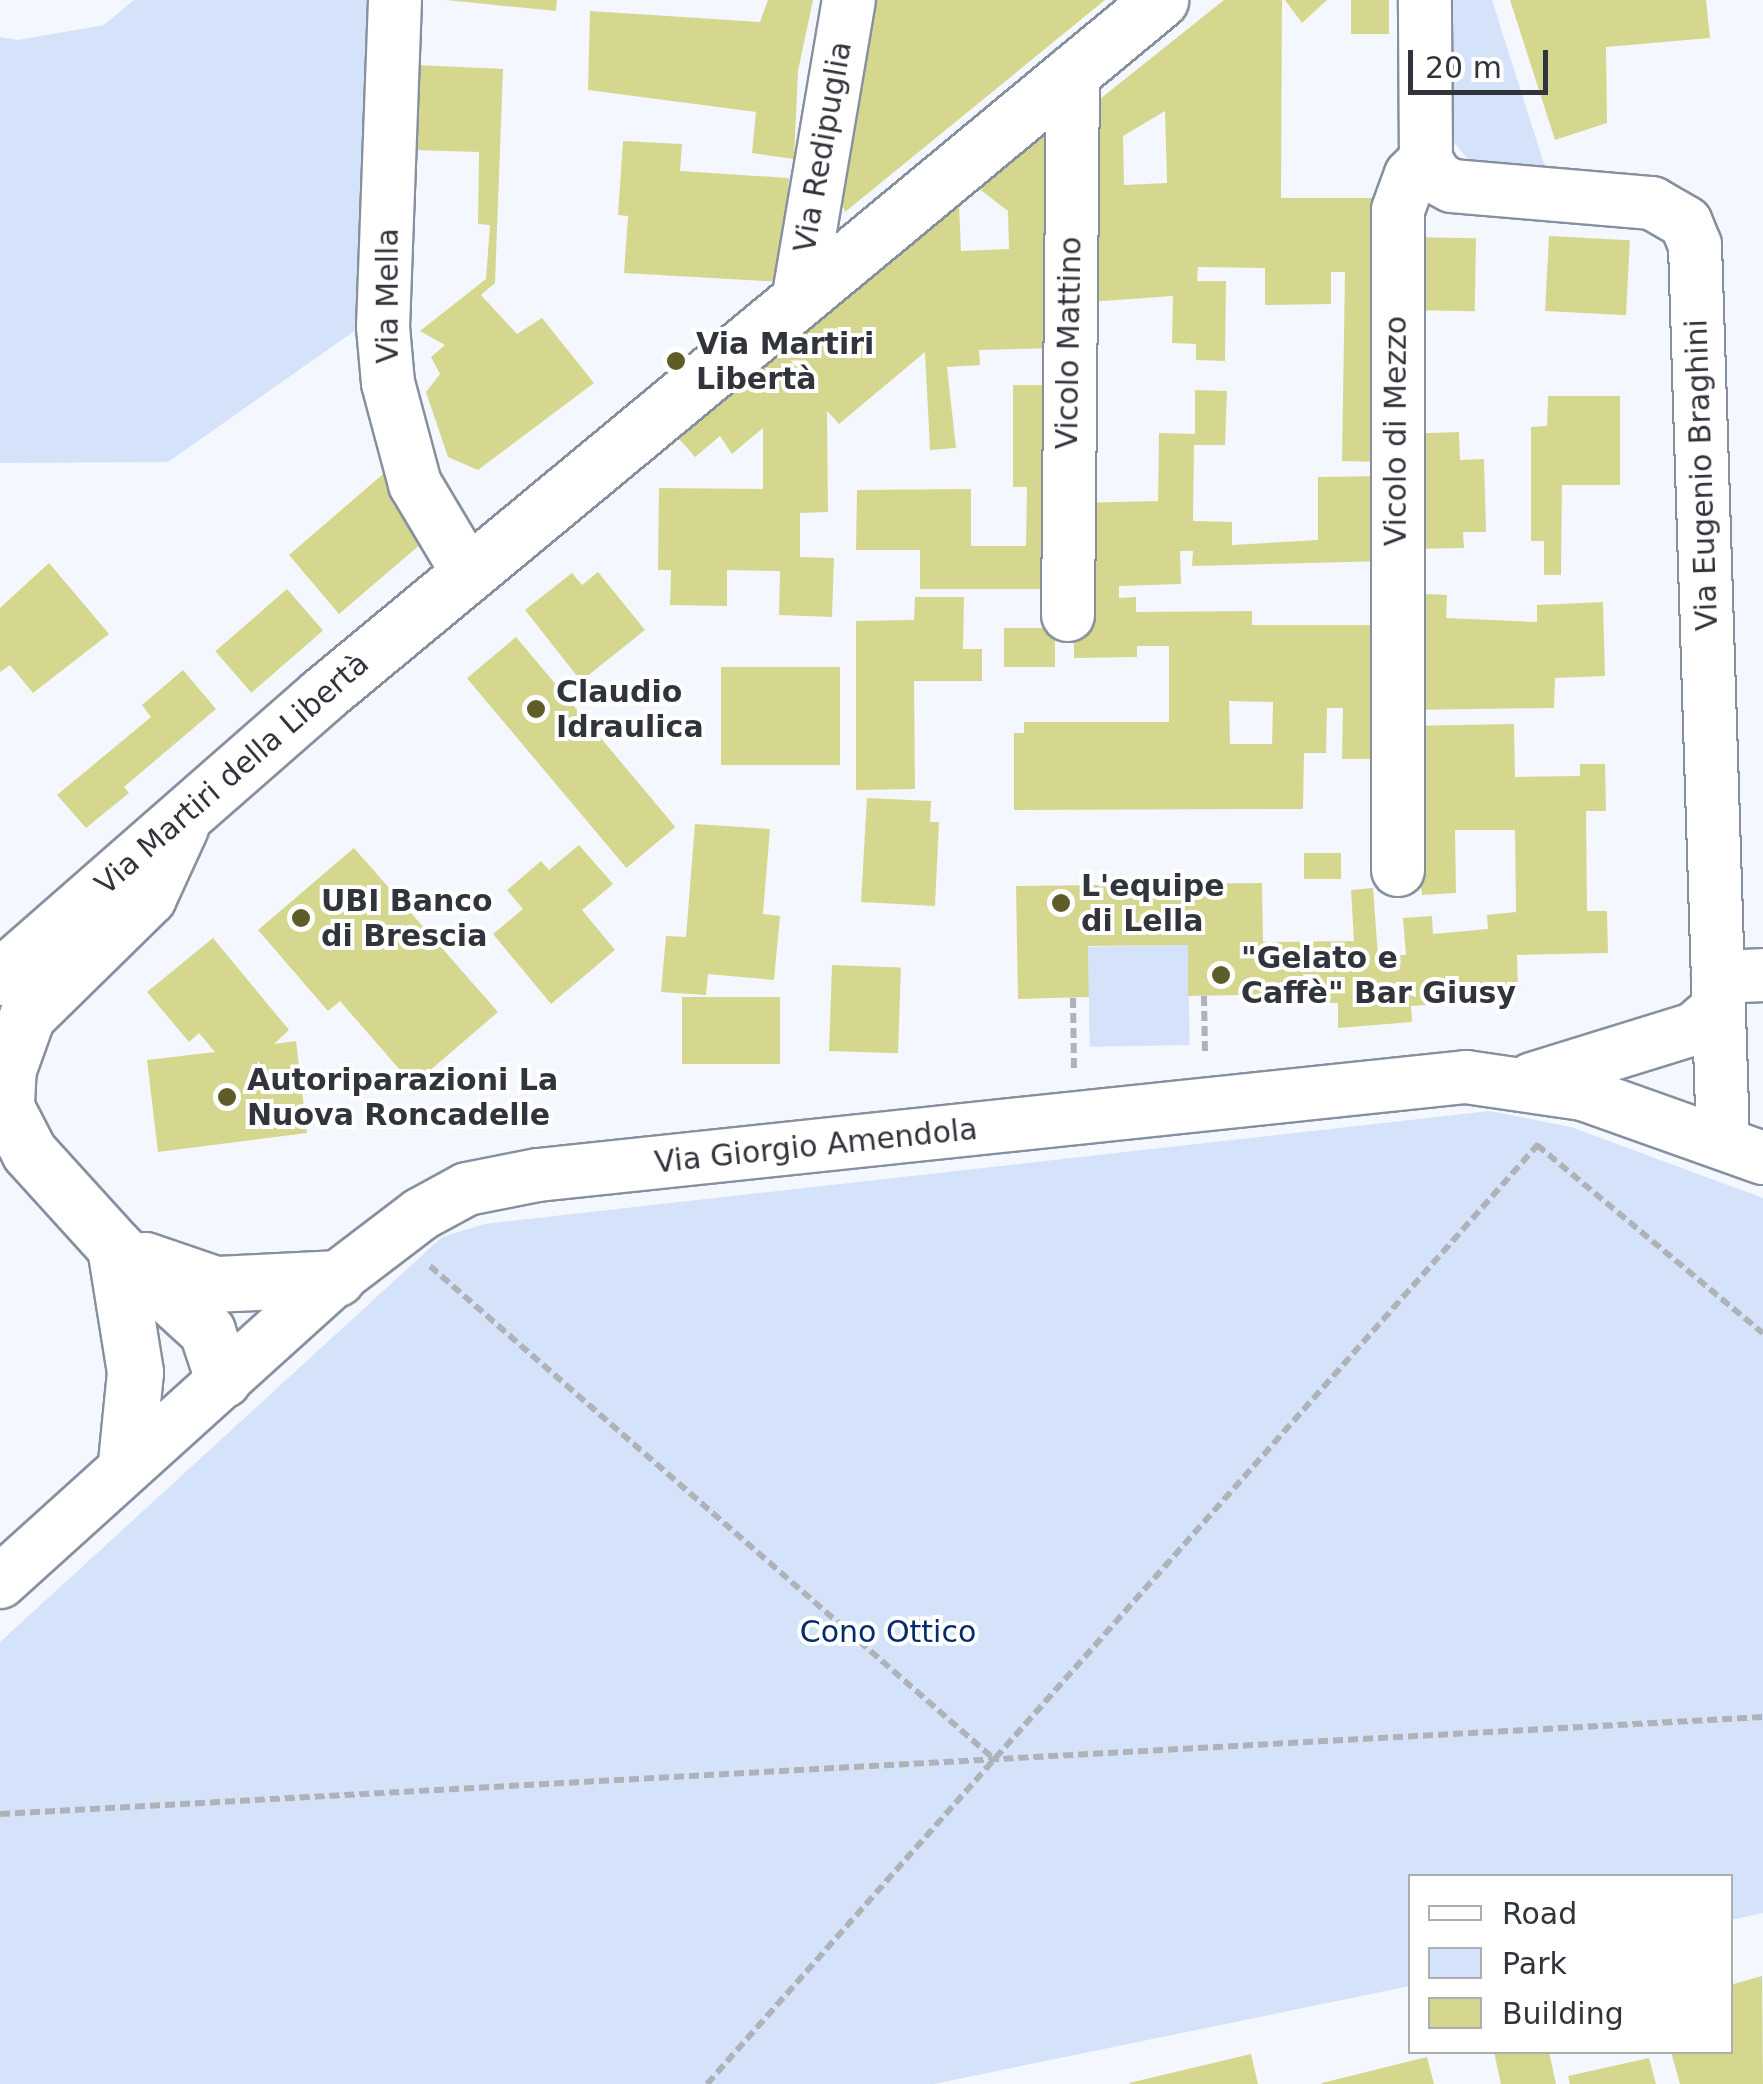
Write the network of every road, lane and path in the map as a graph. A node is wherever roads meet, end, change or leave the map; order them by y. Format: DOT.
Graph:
graph roads {
  1 [pos="394,0"];
  2 [pos="848,0"];
  3 [pos="1160,0"];
  4 [pos="1425,0"];
  5 [pos="1073,71"];
  6 [pos="1426,160"];
  7 [pos="798,294"];
  8 [pos="468,573"];
  9 [pos="1068,615"];
  10 [pos="188,808"];
  11 [pos="1398,870"];
  12 [pos="0,977"];
  13 [pos="1733,986"];
  14 [pos="1072,998"];
  15 [pos="1526,1081"];
  16 [pos="1583,1094"];
  17 [pos="1074,1119"];
  18 [pos="9,1121"];
  19 [pos="1537,1145"];
  20 [pos="1743,1151"];
  21 [pos="393,1233"];
  22 [pos="115,1246"];
  23 [pos="336,1278"];
  24 [pos="1763,1333"];
  25 [pos="224,1379"];
  26 [pos="126,1462"];
  27 [pos="0,1582"];
  28 [pos="1763,1717"];
  29 [pos="994,1759"];
  30 [pos="0,1814"];
  31 [pos="707,2084"];
  1 -- 8 [label="street, Via Mella"];
  2 -- 7 [label="street, Via Redipuglia"];
  3 -- 5 [label="main road, Via Martiri della Libertà"];
  4 -- 6 [label="street"];
  5 -- 7 [label="main road, Via Martiri della Libertà"];
  5 -- 9 [label="street, Vicolo Mattino"];
  6 -- 11 [label="street, Vicolo di Mezzo"];
  6 -- 13 [label="street, Via Eugenio Braghini"];
  7 -- 8 [label="main road, Via Martiri della Libertà"];
  8 -- 10 [label="main road, Via Martiri della Libertà"];
  10 -- 12 [label="main road, Via Martiri della Libertà"];
  10 -- 18 [label="main road"];
  13 -- 15 [label="street"];
  13 -- 20 [label="street, Via Eugenio Braghini"];
  14 -- 17 [label="path"];
  15 -- 16 [label="street, Via Giorgio Amendola"];
  15 -- 17 [label="street, Via Giorgio Amendola"];
  16 -- 19 [label="path"];
  16 -- 20 [label="street, Via Giorgio Amendola"];
  17 -- 21 [label="street, Via Giorgio Amendola"];
  18 -- 22 [label="main road"];
  19 -- 24 [label="path"];
  19 -- 29 [label="path"];
  21 -- 23 [label="street, Via Giorgio Amendola"];
  21 -- 29 [label="path"];
  22 -- 23 [label="main road"];
  22 -- 25 [label="main road"];
  22 -- 26 [label="main road"];
  23 -- 25 [label="street, Via Giorgio Amendola"];
  25 -- 26 [label="street, Via Giorgio Amendola"];
  26 -- 27 [label="street, Via Giorgio Amendola"];
  28 -- 29 [label="path"];
  29 -- 30 [label="path"];
  29 -- 31 [label="path"];
}
